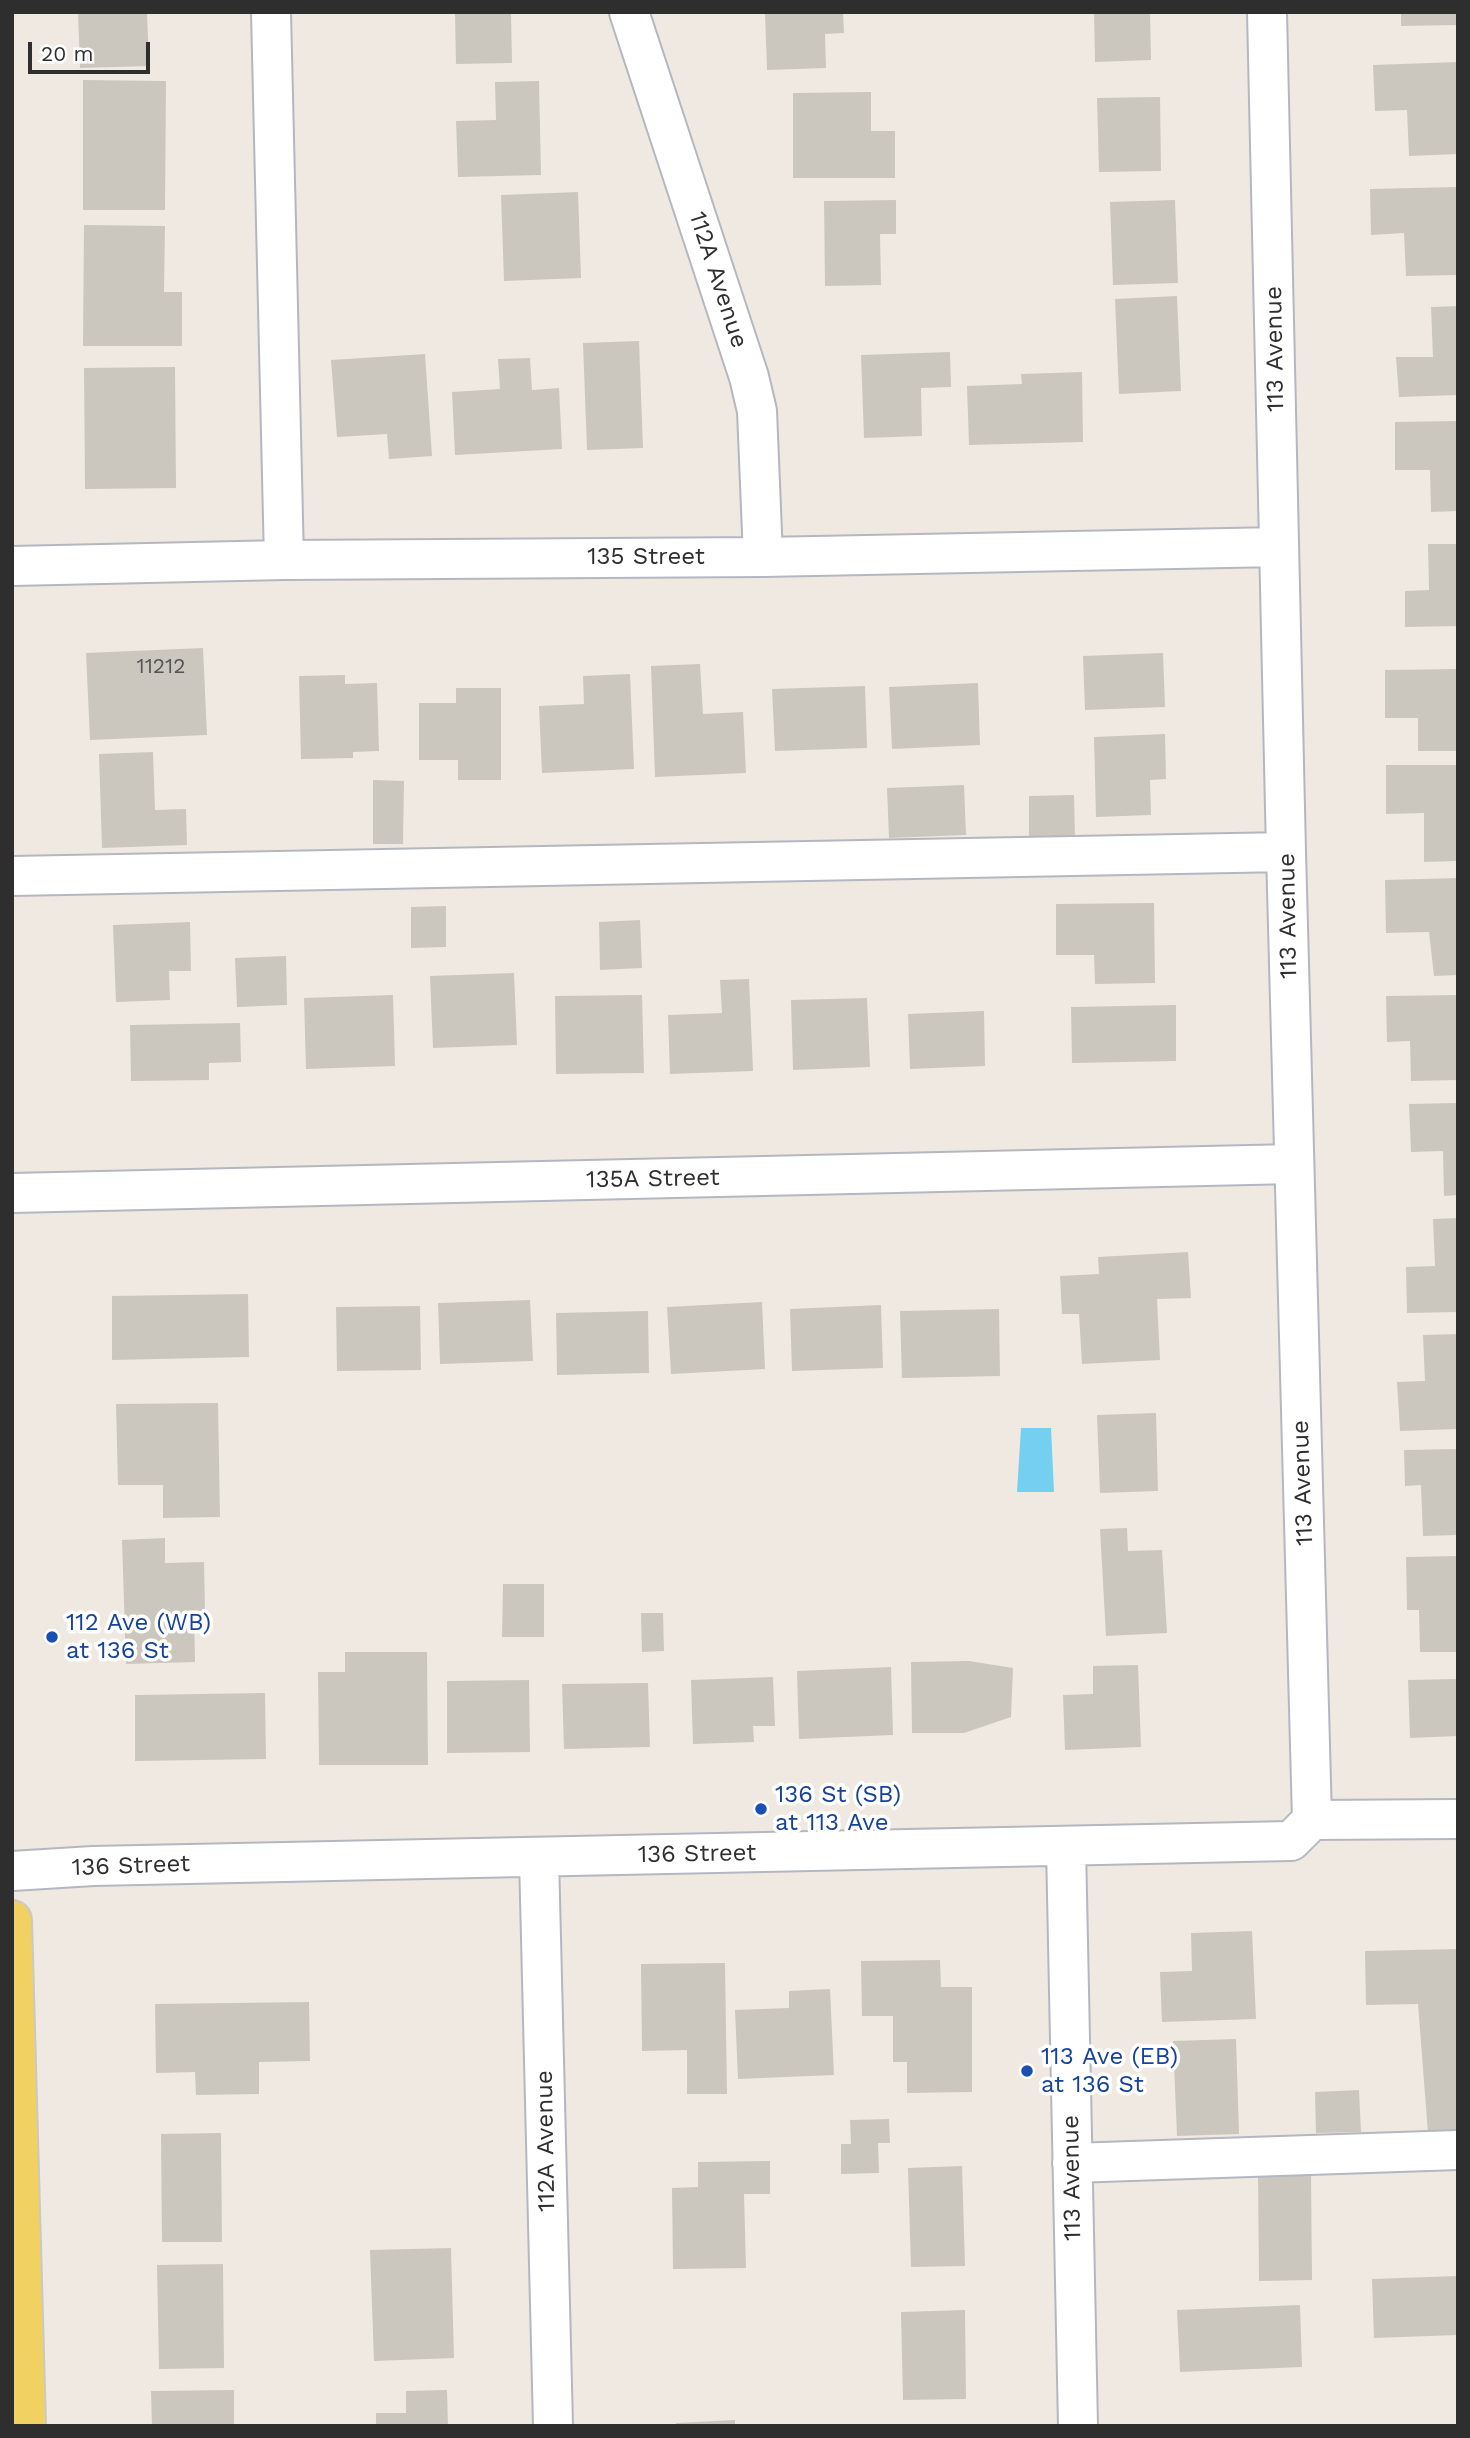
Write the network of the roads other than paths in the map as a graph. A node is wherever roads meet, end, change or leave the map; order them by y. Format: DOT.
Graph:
graph roads {
  1 [pos="271,12"];
  2 [pos="629,12"];
  3 [pos="1267,12"];
  4 [pos="1279,547"];
  5 [pos="763,556"];
  6 [pos="284,560"];
  7 [pos="12,566"];
  8 [pos="1286,852"];
  9 [pos="12,876"];
  10 [pos="1294,1164"];
  11 [pos="12,1193"];
  12 [pos="1458,1819"];
  13 [pos="1312,1820"];
  14 [pos="1066,1846"];
  15 [pos="539,1857"];
  16 [pos="12,1871"];
  17 [pos="12,1920"];
  18 [pos="1458,2150"];
  19 [pos="1072,2163"];
  20 [pos="26,2426"];
  21 [pos="553,2426"];
  22 [pos="1078,2426"];
  1 -- 6 [label="street"];
  2 -- 5 [label="street, 112A Avenue"];
  3 -- 4 [label="street, 113 Avenue"];
  4 -- 5 [label="street, 135 Street"];
  4 -- 8 [label="street, 113 Avenue"];
  5 -- 6 [label="street, 135 Street"];
  6 -- 7 [label="street, 135 Street"];
  8 -- 9 [label="street"];
  8 -- 10 [label="street, 113 Avenue"];
  10 -- 11 [label="street, 135A Street"];
  10 -- 13 [label="street, 113 Avenue"];
  12 -- 13 [label="street"];
  13 -- 14 [label="street, 136 Street"];
  14 -- 15 [label="street, 136 Street"];
  14 -- 19 [label="street, 113 Avenue"];
  15 -- 16 [label="street, 136 Street"];
  15 -- 21 [label="street, 112A Avenue"];
  17 -- 20 [label="main road"];
  18 -- 19 [label="street"];
  19 -- 22 [label="street, 113 Avenue"];
}
